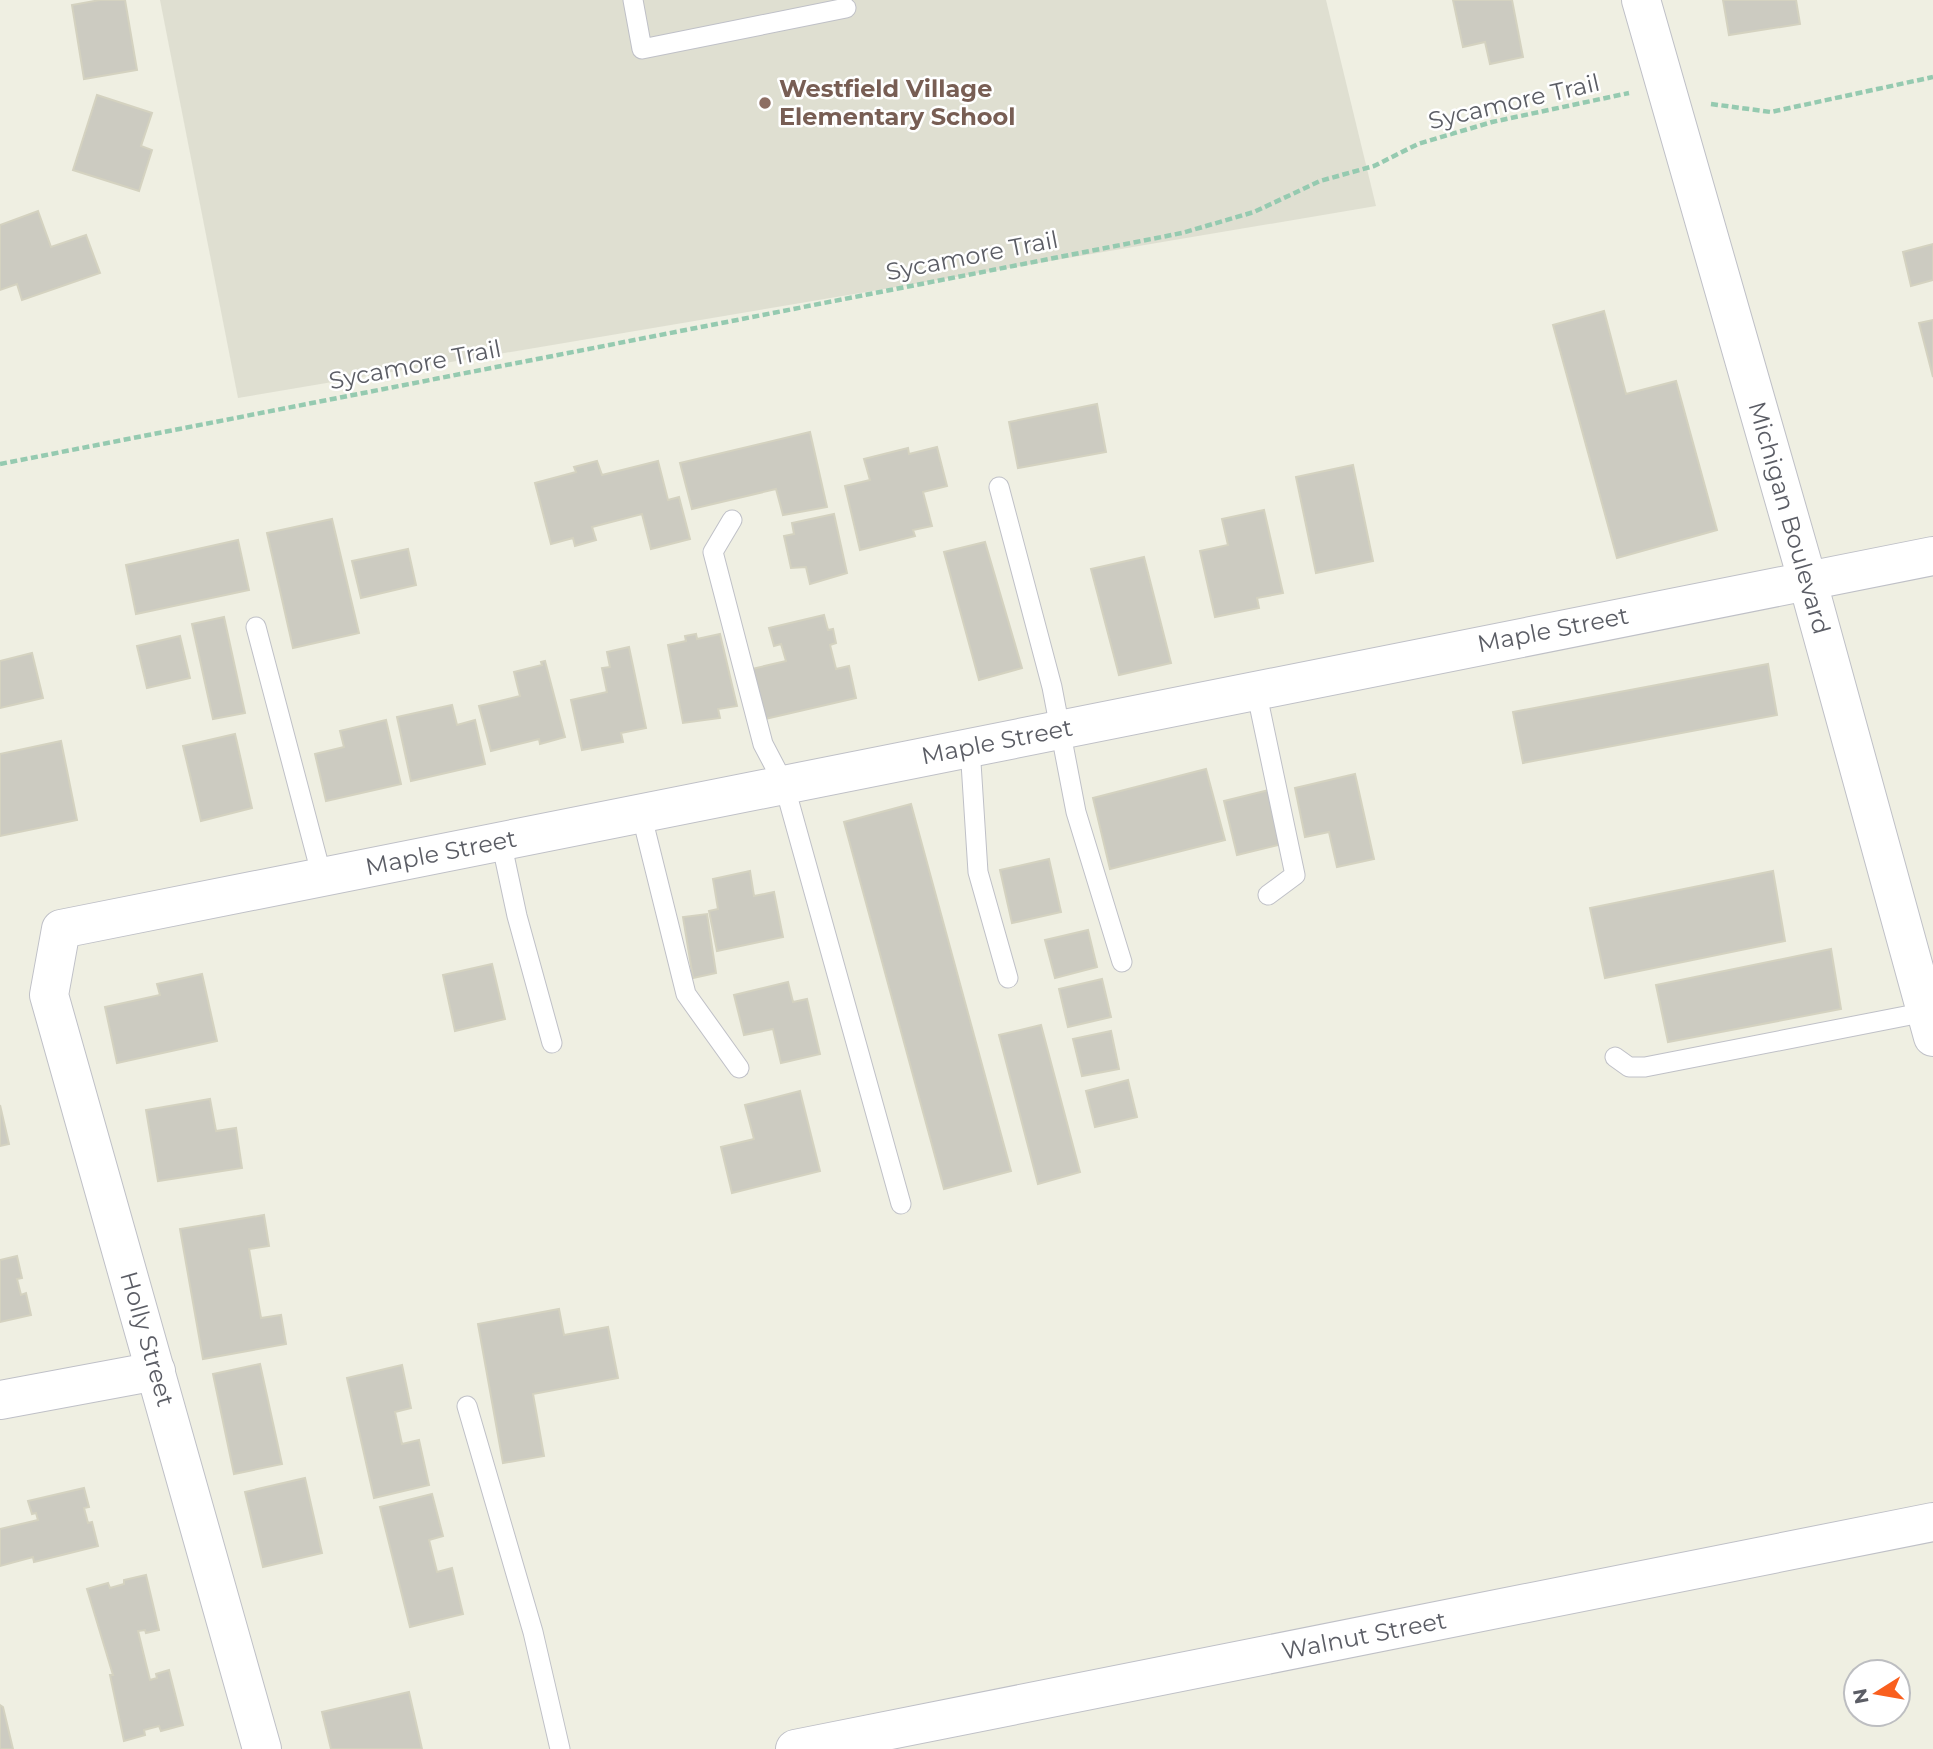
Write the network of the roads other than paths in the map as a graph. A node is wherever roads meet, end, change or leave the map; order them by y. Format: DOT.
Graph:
graph roads {
  1 [pos="633,0"];
  2 [pos="1641,0"];
  3 [pos="846,8"];
  4 [pos="999,487"];
  5 [pos="733,520"];
  6 [pos="1933,556"];
  7 [pos="1807,579"];
  8 [pos="256,627"];
  9 [pos="1256,690"];
  10 [pos="1059,729"];
  11 [pos="970,747"];
  12 [pos="784,784"];
  13 [pos="641,813"];
  14 [pos="502,841"];
  15 [pos="322,877"];
  16 [pos="1268,895"];
  17 [pos="61,929"];
  18 [pos="1122,962"];
  19 [pos="1008,978"];
  20 [pos="1930,1024"];
  21 [pos="552,1043"];
  22 [pos="1615,1057"];
  23 [pos="739,1068"];
  24 [pos="901,1204"];
  25 [pos="156,1371"];
  26 [pos="0,1400"];
  27 [pos="467,1406"];
  28 [pos="1933,1522"];
  29 [pos="262,1749"];
  30 [pos="560,1749"];
  31 [pos="795,1749"];
  1 -- 3 [label="lane"];
  2 -- 7 [label="street, Michigan Boulevard"];
  4 -- 10 [label="lane"];
  5 -- 12 [label="lane"];
  6 -- 7 [label="street, Maple Street"];
  7 -- 9 [label="street, Maple Street"];
  7 -- 20 [label="street, Michigan Boulevard"];
  8 -- 15 [label="lane"];
  9 -- 10 [label="street, Maple Street"];
  9 -- 16 [label="lane"];
  10 -- 11 [label="street, Maple Street"];
  10 -- 18 [label="lane"];
  11 -- 12 [label="street, Maple Street"];
  11 -- 19 [label="lane"];
  12 -- 13 [label="street, Maple Street"];
  12 -- 24 [label="lane"];
  13 -- 14 [label="street, Maple Street"];
  13 -- 23 [label="lane"];
  14 -- 15 [label="street, Maple Street"];
  14 -- 21 [label="lane"];
  15 -- 17 [label="street, Maple Street"];
  17 -- 25 [label="street, Holly Street"];
  20 -- 22 [label="lane"];
  25 -- 26 [label="street"];
  25 -- 29 [label="street, Holly Street"];
  27 -- 30 [label="lane"];
  28 -- 31 [label="street, Walnut Street"];
}
